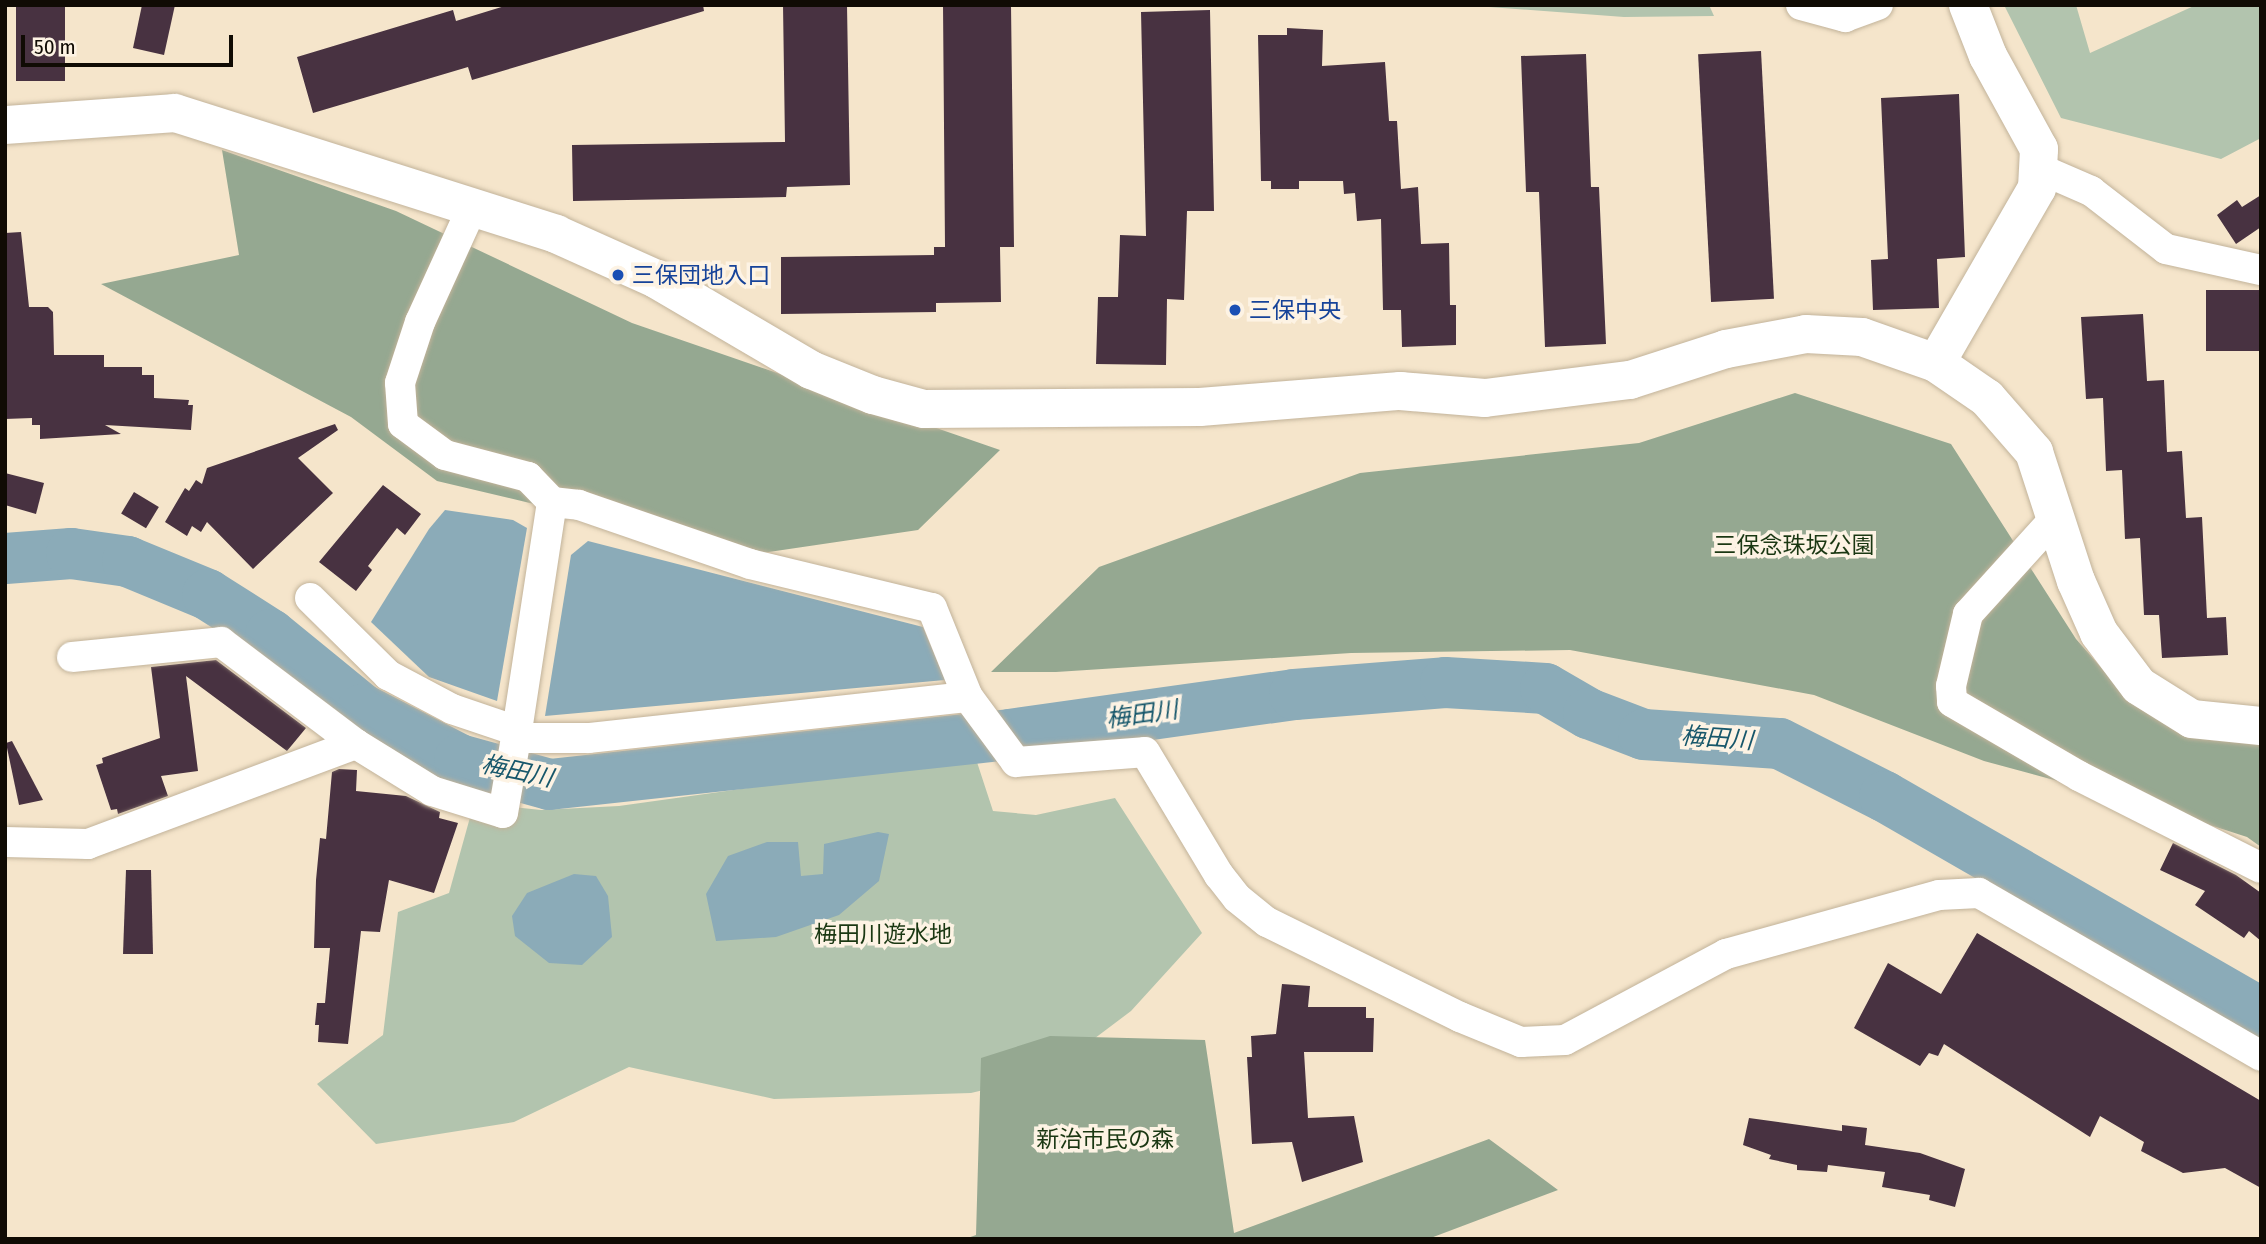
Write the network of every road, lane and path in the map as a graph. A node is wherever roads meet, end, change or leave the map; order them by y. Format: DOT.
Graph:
graph roads {
  1 [pos="1801,5"];
  2 [pos="1878,5"];
  3 [pos="1968,5"];
  4 [pos="5,125"];
  5 [pos="2038,168"];
  6 [pos="472,208"];
  7 [pos="2261,270"];
  8 [pos="1936,363"];
  9 [pos="552,502"];
  10 [pos="2056,517"];
  11 [pos="310,598"];
  12 [pos="72,657"];
  13 [pos="969,699"];
  14 [pos="2261,726"];
  15 [pos="517,738"];
  16 [pos="356,744"];
  17 [pos="5,842"];
  18 [pos="2261,868"];
  19 [pos="2261,1056"];
  1 -- 2 [label="street"];
  3 -- 5 [label="street"];
  4 -- 6 [label="street"];
  5 -- 7 [label="street"];
  5 -- 8 [label="street"];
  6 -- 8 [label="street"];
  6 -- 9 [label="street"];
  8 -- 10 [label="street"];
  9 -- 13 [label="street"];
  9 -- 15 [label="street"];
  10 -- 14 [label="street"];
  10 -- 18 [label="street"];
  11 -- 15 [label="street"];
  12 -- 16 [label="street"];
  13 -- 15 [label="street"];
  13 -- 19 [label="street"];
  15 -- 16 [label="street"];
  16 -- 17 [label="street"];
}
